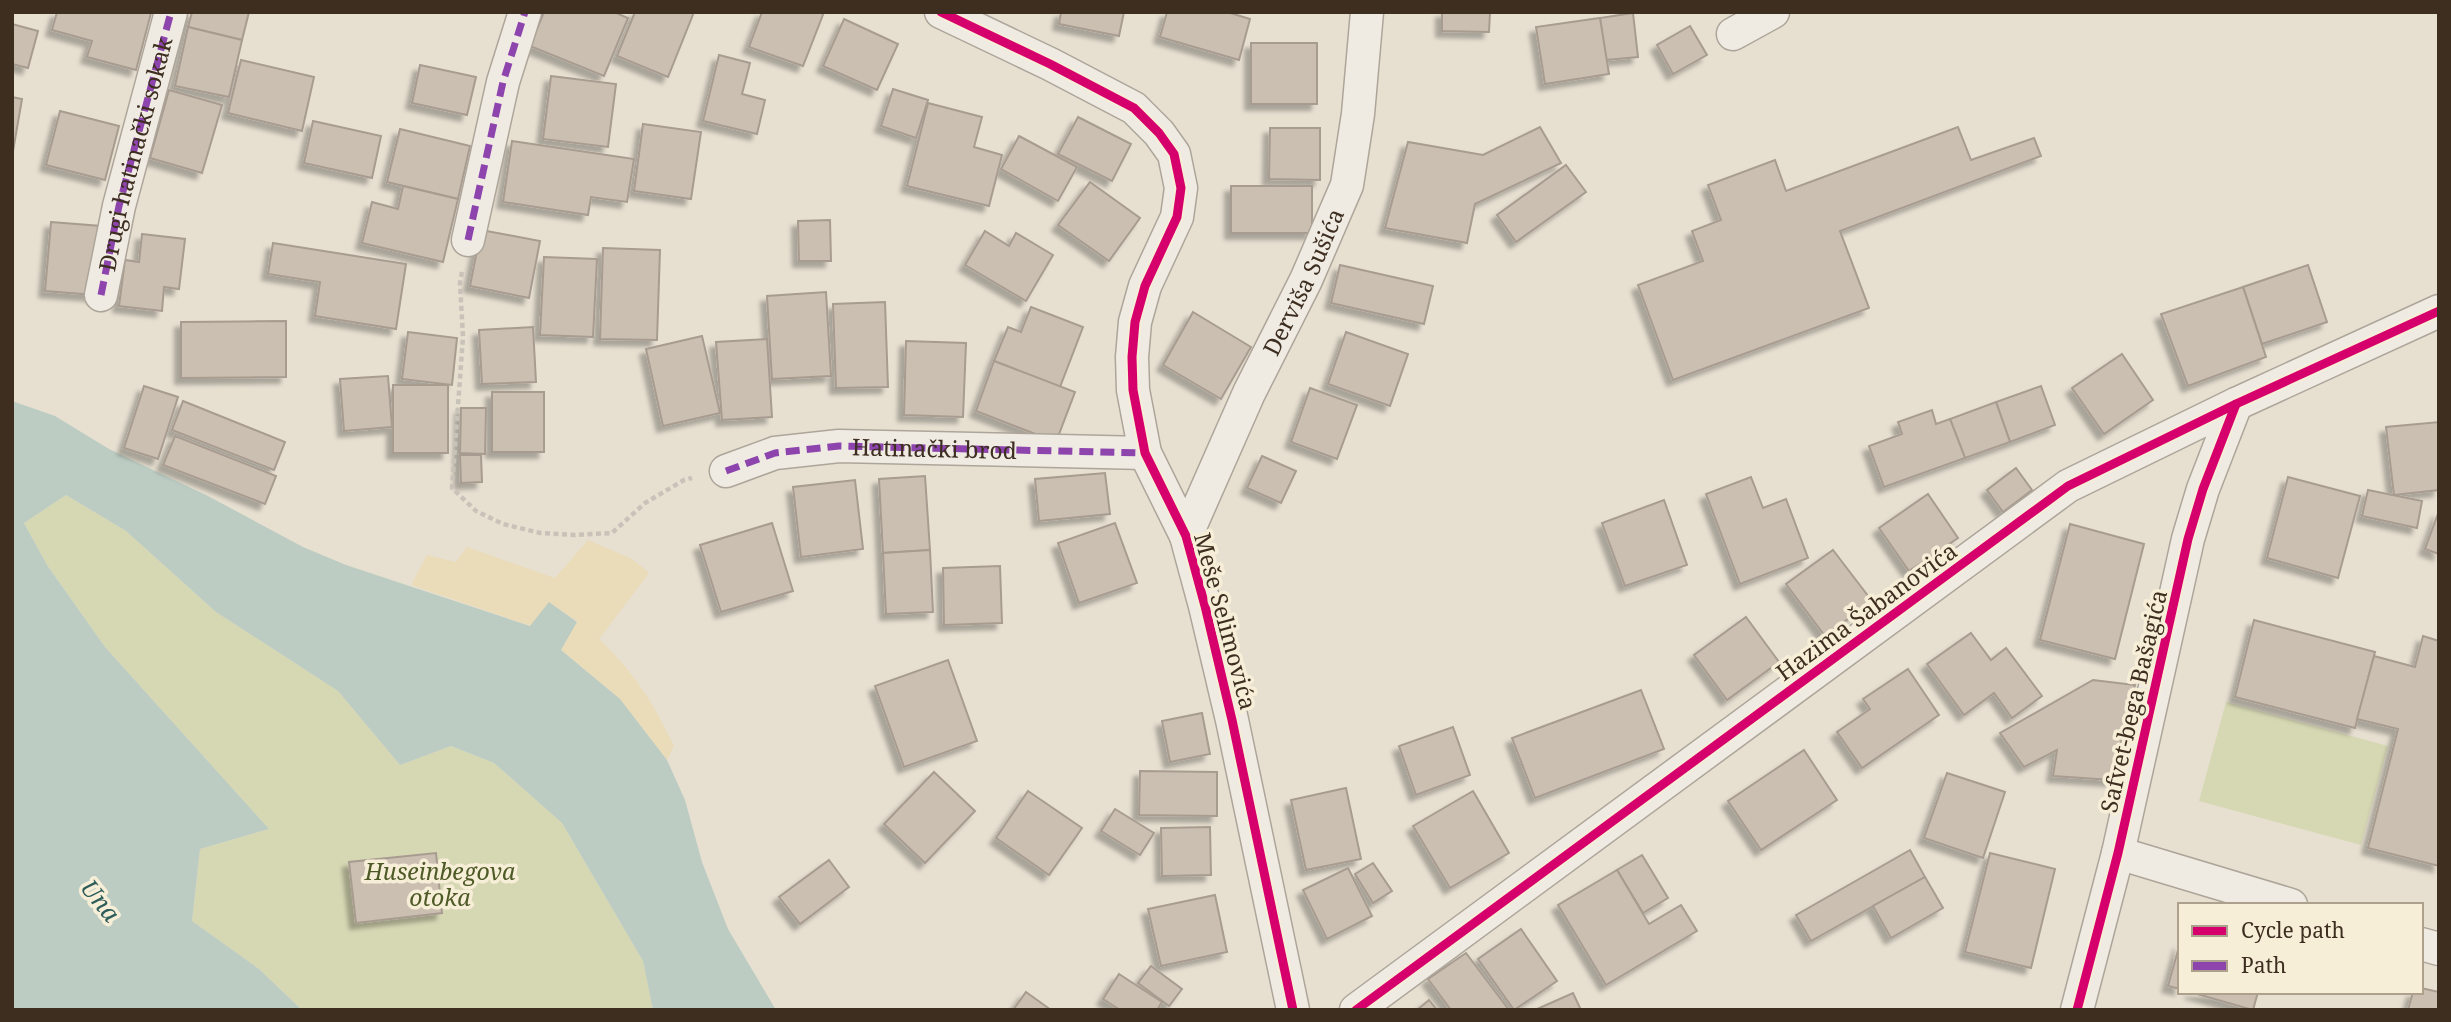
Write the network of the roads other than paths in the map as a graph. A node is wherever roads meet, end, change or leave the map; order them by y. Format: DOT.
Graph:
graph roads {
  1 [pos="171,12"];
  2 [pos="525,12"];
  3 [pos="941,12"];
  4 [pos="1367,12"];
  5 [pos="1773,12"];
  6 [pos="1733,34"];
  7 [pos="468,240"];
  8 [pos="101,295"];
  9 [pos="2439,312"];
  10 [pos="2236,404"];
  11 [pos="1145,453"];
  12 [pos="726,471"];
  13 [pos="1186,536"];
  14 [pos="2118,853"];
  15 [pos="2284,903"];
  16 [pos="1293,1010"];
  17 [pos="1356,1010"];
  18 [pos="2077,1010"];
  1 -- 8 [label="street, Drugi hatinački sokak"];
  2 -- 7 [label="street"];
  3 -- 11 [label="street, Meše Selimovića"];
  4 -- 13 [label="street, Derviša Sušića"];
  5 -- 6 [label="street"];
  9 -- 10 [label="street, Hazima Šabanovića"];
  10 -- 14 [label="street, Safvet-bega Bašagića"];
  10 -- 17 [label="street, Hazima Šabanovića"];
  11 -- 12 [label="street, Hatinački brod"];
  11 -- 13 [label="street, Meše Selimovića"];
  13 -- 16 [label="street, Meše Selimovića"];
  14 -- 15 [label="street"];
  14 -- 18 [label="street, Safvet-bega Bašagića"];
}
